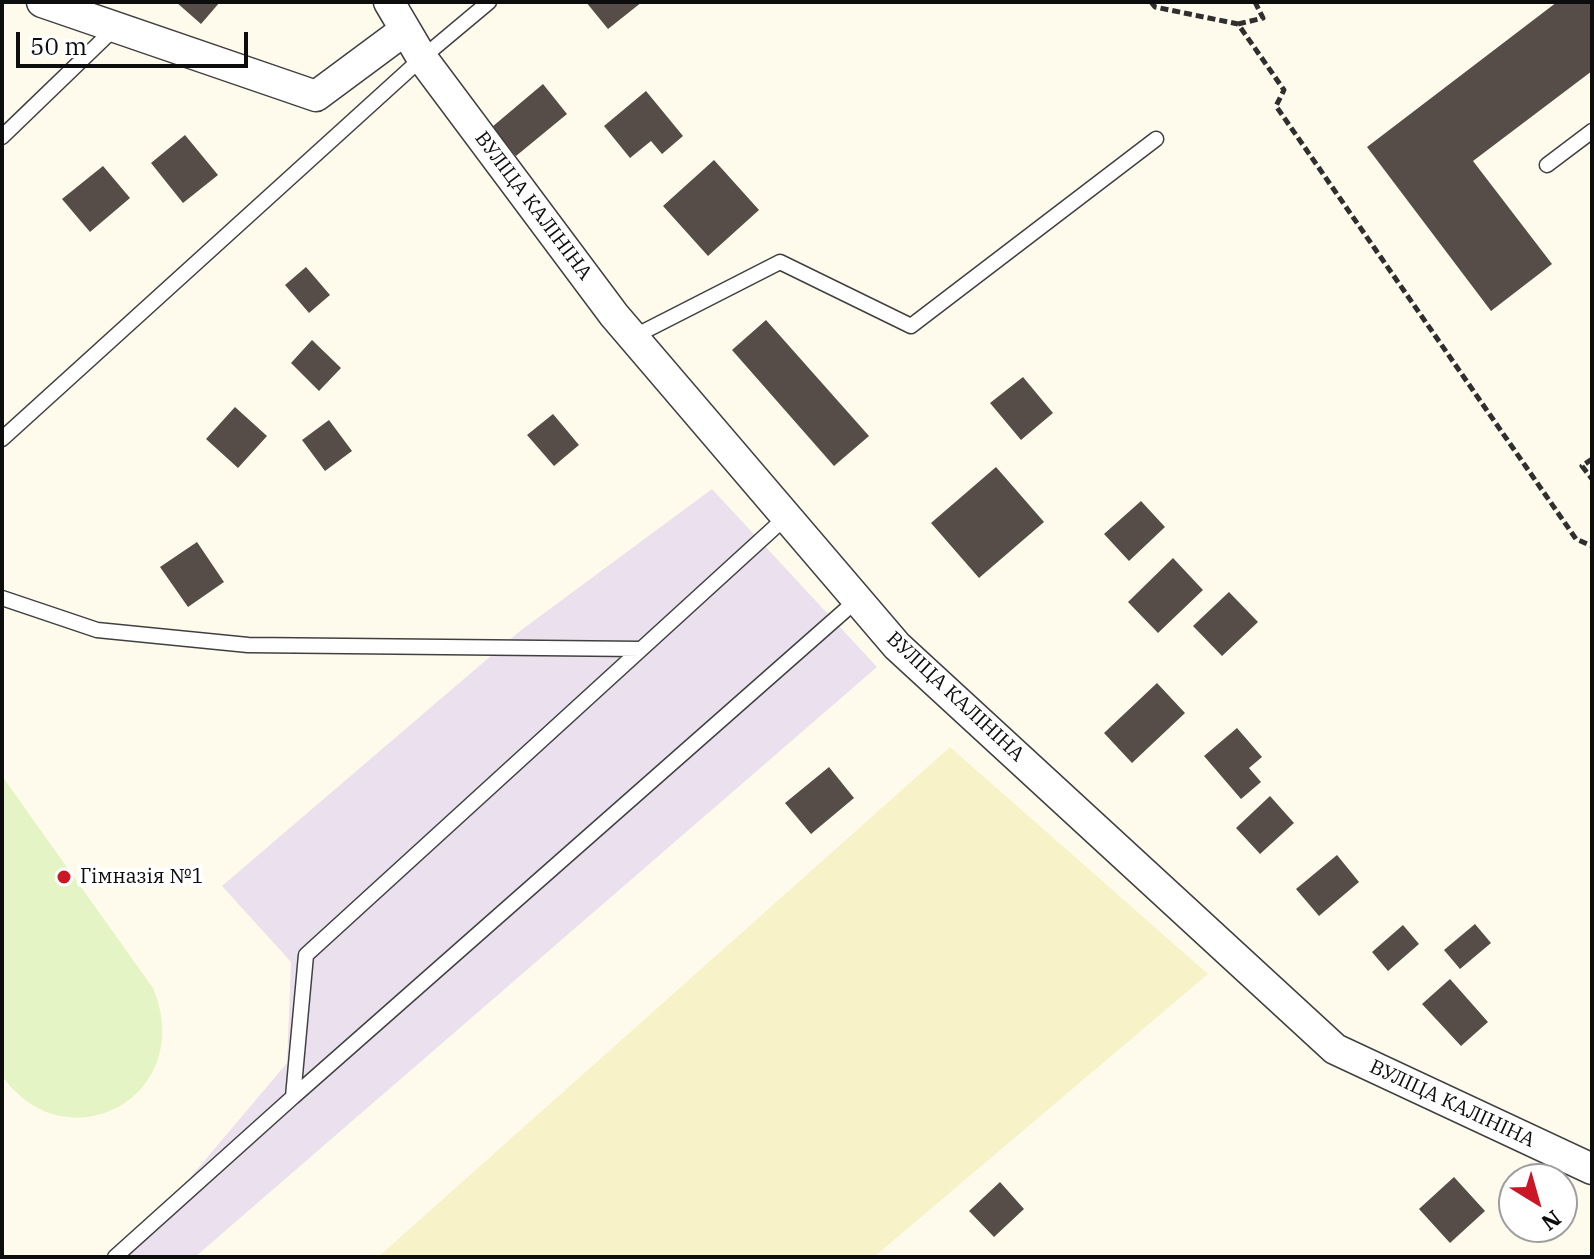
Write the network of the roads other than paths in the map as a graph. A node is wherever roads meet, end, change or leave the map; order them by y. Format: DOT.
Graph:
graph roads {
  1 [pos="42,2"];
  2 [pos="389,2"];
  3 [pos="489,2"];
  4 [pos="116,27"];
  5 [pos="405,30"];
  6 [pos="422,58"];
  7 [pos="1592,131"];
  8 [pos="2,137"];
  9 [pos="1156,139"];
  10 [pos="1547,165"];
  11 [pos="633,337"];
  12 [pos="2,439"];
  13 [pos="786,517"];
  14 [pos="2,598"];
  15 [pos="858,599"];
  16 [pos="640,649"];
  17 [pos="293,1097"];
  18 [pos="1592,1169"];
  19 [pos="115,1257"];
  1 -- 4 [label="street"];
  2 -- 5 [label="street, ВУЛІЦА КАЛІНІНА"];
  3 -- 6 [label="lane"];
  4 -- 5 [label="street"];
  4 -- 8 [label="lane"];
  5 -- 6 [label="street, ВУЛІЦА КАЛІНІНА"];
  6 -- 11 [label="street, ВУЛІЦА КАЛІНІНА"];
  6 -- 12 [label="lane"];
  7 -- 10 [label="lane"];
  9 -- 11 [label="lane"];
  11 -- 13 [label="street, ВУЛІЦА КАЛІНІНА"];
  13 -- 15 [label="street, ВУЛІЦА КАЛІНІНА"];
  13 -- 16 [label="lane"];
  14 -- 16 [label="lane"];
  15 -- 17 [label="lane"];
  15 -- 18 [label="street, ВУЛІЦА КАЛІНІНА"];
  16 -- 17 [label="lane"];
  17 -- 19 [label="lane"];
}
